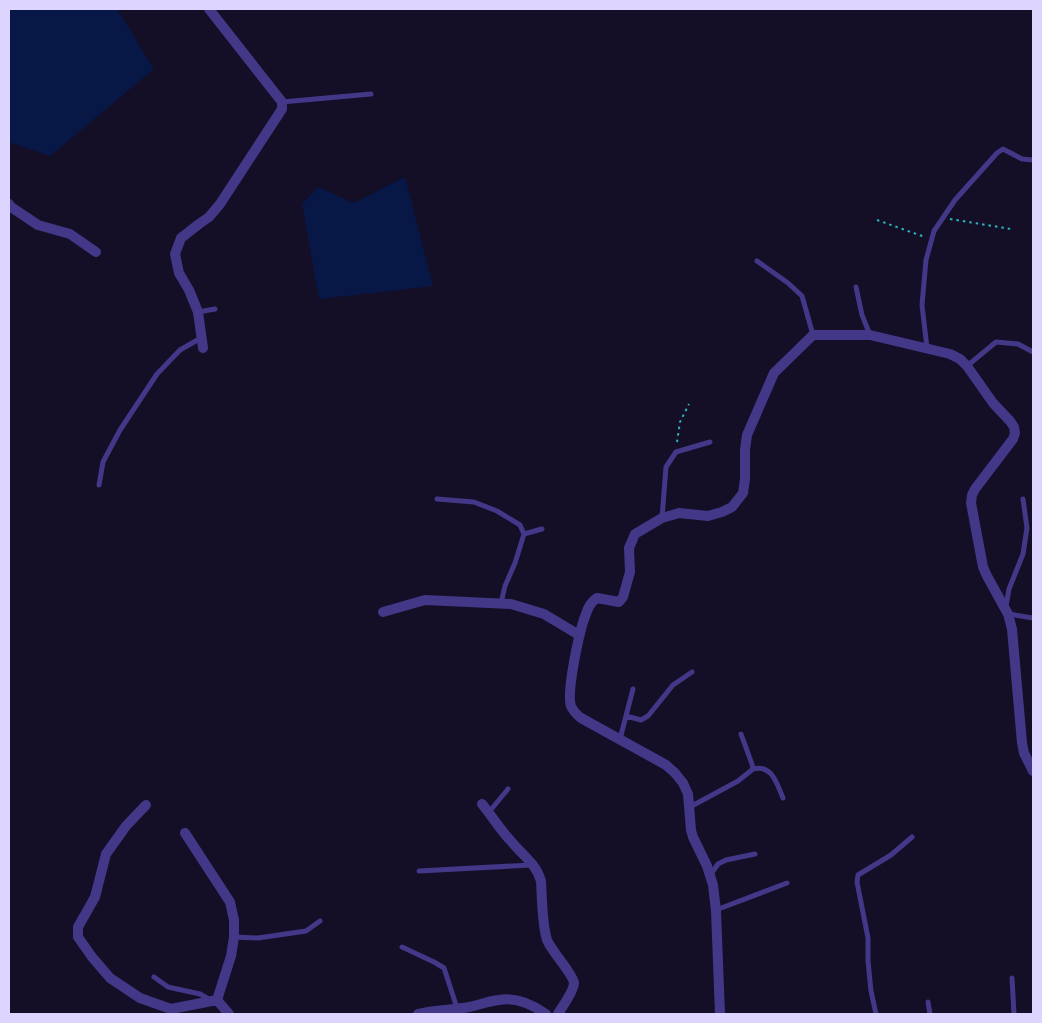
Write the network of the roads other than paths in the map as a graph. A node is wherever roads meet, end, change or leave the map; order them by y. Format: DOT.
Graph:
graph roads {
  1 [pos="209,9"];
  2 [pos="371,94"];
  3 [pos="282,102"];
  4 [pos="1033,160"];
  5 [pos="9,204"];
  6 [pos="96,252"];
  7 [pos="757,261"];
  8 [pos="856,287"];
  9 [pos="215,309"];
  10 [pos="198,312"];
  11 [pos="870,334"];
  12 [pos="813,335"];
  13 [pos="202,343"];
  14 [pos="927,348"];
  15 [pos="1033,352"];
  16 [pos="967,366"];
  17 [pos="710,442"];
  18 [pos="99,485"];
  19 [pos="437,498"];
  20 [pos="1023,499"];
  21 [pos="662,518"];
  22 [pos="542,529"];
  23 [pos="524,534"];
  24 [pos="501,604"];
  25 [pos="383,612"];
  26 [pos="1007,612"];
  27 [pos="1033,618"];
  28 [pos="579,635"];
  29 [pos="692,672"];
  30 [pos="633,689"];
  31 [pos="626,716"];
  32 [pos="741,734"];
  33 [pos="620,740"];
  34 [pos="753,769"];
  35 [pos="1033,771"];
  36 [pos="508,789"];
  37 [pos="783,798"];
  38 [pos="146,805"];
  39 [pos="690,807"];
  40 [pos="485,808"];
  41 [pos="185,833"];
  42 [pos="912,837"];
  43 [pos="755,854"];
  44 [pos="534,865"];
  45 [pos="419,871"];
  46 [pos="710,874"];
  47 [pos="787,883"];
  48 [pos="716,911"];
  49 [pos="320,921"];
  50 [pos="234,937"];
  51 [pos="402,946"];
  52 [pos="154,977"];
  53 [pos="1012,978"];
  54 [pos="215,1000"];
  55 [pos="928,1002"];
  56 [pos="457,1008"];
  57 [pos="229,1014"];
  58 [pos="418,1014"];
  59 [pos="544,1014"];
  60 [pos="558,1014"];
  61 [pos="720,1014"];
  62 [pos="876,1014"];
  63 [pos="930,1014"];
  64 [pos="1014,1014"];
  1 -- 3 [label="street"];
  2 -- 3 [label="lane"];
  3 -- 10 [label="street"];
  4 -- 14 [label="lane"];
  5 -- 6 [label="street"];
  7 -- 12 [label="lane"];
  8 -- 11 [label="lane"];
  9 -- 10 [label="lane"];
  10 -- 13 [label="street"];
  11 -- 12 [label="street"];
  11 -- 14 [label="street"];
  12 -- 21 [label="street"];
  13 -- 18 [label="lane"];
  14 -- 16 [label="street"];
  15 -- 16 [label="lane"];
  16 -- 26 [label="street"];
  17 -- 21 [label="lane"];
  19 -- 23 [label="lane"];
  20 -- 26 [label="lane"];
  21 -- 28 [label="street"];
  22 -- 23 [label="lane"];
  23 -- 24 [label="lane"];
  24 -- 25 [label="street"];
  24 -- 28 [label="street"];
  26 -- 27 [label="lane"];
  26 -- 35 [label="street"];
  28 -- 33 [label="street"];
  29 -- 31 [label="lane"];
  30 -- 31 [label="lane"];
  31 -- 33 [label="lane"];
  32 -- 34 [label="lane"];
  33 -- 39 [label="street"];
  34 -- 37 [label="lane"];
  34 -- 39 [label="lane"];
  36 -- 40 [label="lane"];
  38 -- 54 [label="street"];
  39 -- 46 [label="street"];
  40 -- 44 [label="street"];
  41 -- 50 [label="street"];
  42 -- 62 [label="lane"];
  43 -- 46 [label="lane"];
  44 -- 45 [label="lane"];
  44 -- 60 [label="street"];
  46 -- 48 [label="street"];
  47 -- 48 [label="lane"];
  48 -- 61 [label="street"];
  49 -- 50 [label="lane"];
  50 -- 54 [label="street"];
  51 -- 56 [label="lane"];
  52 -- 54 [label="lane"];
  53 -- 64 [label="lane"];
  54 -- 57 [label="street"];
  55 -- 63 [label="lane"];
  56 -- 58 [label="street"];
  56 -- 59 [label="street"];
}
